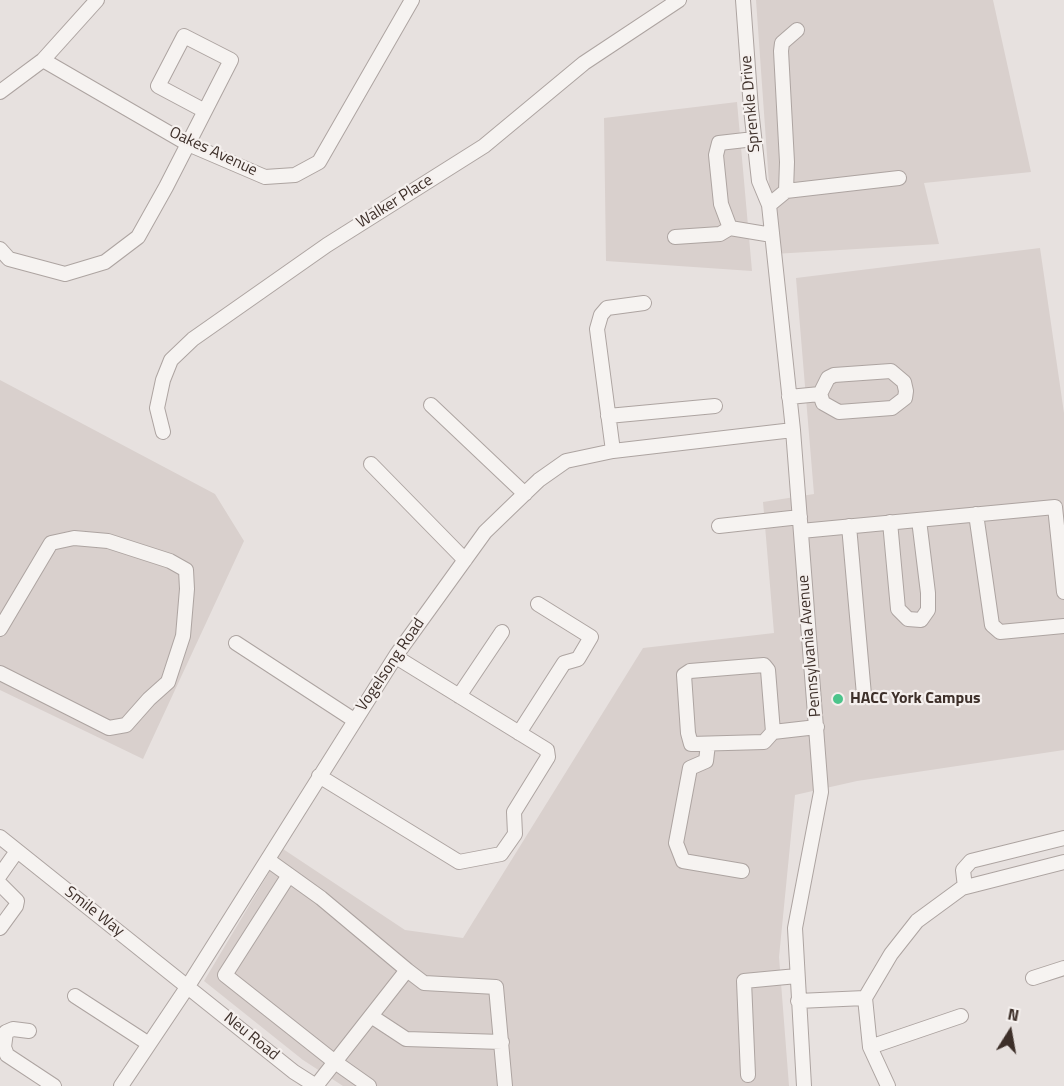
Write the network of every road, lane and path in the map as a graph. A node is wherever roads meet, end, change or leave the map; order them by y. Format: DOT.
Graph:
graph roads {
  1 [pos="97,0"];
  2 [pos="412,0"];
  3 [pos="679,0"];
  4 [pos="742,0"];
  5 [pos="797,30"];
  6 [pos="43,60"];
  7 [pos="0,92"];
  8 [pos="205,111"];
  9 [pos="754,139"];
  10 [pos="188,144"];
  11 [pos="898,178"];
  12 [pos="786,191"];
  13 [pos="769,206"];
  14 [pos="730,228"];
  15 [pos="772,235"];
  16 [pos="675,237"];
  17 [pos="0,249"];
  18 [pos="644,303"];
  19 [pos="820,394"];
  20 [pos="789,398"];
  21 [pos="431,405"];
  22 [pos="715,406"];
  23 [pos="608,416"];
  24 [pos="793,430"];
  25 [pos="163,432"];
  26 [pos="613,451"];
  27 [pos="370,464"];
  28 [pos="525,494"];
  29 [pos="976,514"];
  30 [pos="919,520"];
  31 [pos="890,522"];
  32 [pos="800,524"];
  33 [pos="719,526"];
  34 [pos="849,526"];
  35 [pos="465,560"];
  36 [pos="1064,592"];
  37 [pos="538,604"];
  38 [pos="1064,626"];
  39 [pos="0,629"];
  40 [pos="501,632"];
  41 [pos="236,643"];
  42 [pos="396,657"];
  43 [pos="0,673"];
  44 [pos="864,694"];
  45 [pos="459,696"];
  46 [pos="354,720"];
  47 [pos="817,727"];
  48 [pos="773,732"];
  49 [pos="519,733"];
  50 [pos="708,744"];
  51 [pos="319,776"];
  52 [pos="0,837"];
  53 [pos="1064,838"];
  54 [pos="17,851"];
  55 [pos="268,860"];
  56 [pos="1064,862"];
  57 [pos="742,871"];
  58 [pos="0,875"];
  59 [pos="289,875"];
  60 [pos="0,884"];
  61 [pos="965,887"];
  62 [pos="0,928"];
  63 [pos="1064,968"];
  64 [pos="407,970"];
  65 [pos="797,976"];
  66 [pos="1033,978"];
  67 [pos="188,986"];
  68 [pos="75,996"];
  69 [pos="865,998"];
  70 [pos="798,1001"];
  71 [pos="371,1016"];
  72 [pos="961,1016"];
  73 [pos="29,1031"];
  74 [pos="502,1042"];
  75 [pos="149,1044"];
  76 [pos="870,1047"];
  77 [pos="335,1062"];
  78 [pos="748,1075"];
  79 [pos="54,1086"];
  80 [pos="121,1086"];
  81 [pos="316,1086"];
  82 [pos="369,1086"];
  83 [pos="504,1086"];
  84 [pos="804,1086"];
  85 [pos="888,1086"];
  1 -- 6 [label="street"];
  2 -- 10 [label="street, Oakes Avenue"];
  3 -- 25 [label="street, Walker Place"];
  4 -- 9 [label="street, Sprenkle Drive"];
  5 -- 12 [label="street"];
  6 -- 7 [label="street"];
  6 -- 10 [label="street, Oakes Avenue"];
  8 -- 8 [label="street"];
  8 -- 10 [label="street"];
  9 -- 13 [label="street, Sprenkle Drive"];
  9 -- 14 [label="street"];
  10 -- 17 [label="street"];
  11 -- 12 [label="street"];
  12 -- 13 [label="street"];
  13 -- 15 [label="street, Pennsylvania Avenue"];
  14 -- 15 [label="street"];
  14 -- 16 [label="street"];
  15 -- 20 [label="street, Pennsylvania Avenue"];
  18 -- 23 [label="street"];
  19 -- 19 [label="street"];
  19 -- 20 [label="street"];
  20 -- 24 [label="street, Pennsylvania Avenue"];
  21 -- 28 [label="street"];
  22 -- 23 [label="street"];
  23 -- 26 [label="street"];
  24 -- 26 [label="street, Vogelsong Road"];
  24 -- 32 [label="street, Pennsylvania Avenue"];
  26 -- 28 [label="street, Vogelsong Road"];
  27 -- 35 [label="street"];
  28 -- 35 [label="street, Vogelsong Road"];
  29 -- 30 [label="street"];
  29 -- 36 [label="street"];
  29 -- 38 [label="street"];
  30 -- 31 [label="street"];
  30 -- 31 [label="street"];
  31 -- 34 [label="street"];
  32 -- 33 [label="street"];
  32 -- 34 [label="street"];
  32 -- 47 [label="street, Pennsylvania Avenue"];
  34 -- 44 [label="street"];
  35 -- 42 [label="street, Vogelsong Road"];
  37 -- 49 [label="street"];
  39 -- 43 [label="street"];
  40 -- 45 [label="street"];
  41 -- 46 [label="street"];
  42 -- 45 [label="street"];
  42 -- 46 [label="street, Vogelsong Road"];
  45 -- 49 [label="street"];
  46 -- 51 [label="street, Vogelsong Road"];
  47 -- 48 [label="street"];
  47 -- 65 [label="street, Pennsylvania Avenue"];
  48 -- 50 [label="street"];
  48 -- 50 [label="street"];
  49 -- 51 [label="street"];
  50 -- 57 [label="street"];
  51 -- 55 [label="street, Vogelsong Road"];
  52 -- 54 [label="street, Smile Way"];
  53 -- 61 [label="street"];
  54 -- 58 [label="street"];
  54 -- 67 [label="street, Smile Way"];
  55 -- 59 [label="street"];
  55 -- 67 [label="street, Vogelsong Road"];
  56 -- 61 [label="street"];
  59 -- 64 [label="street"];
  59 -- 77 [label="street"];
  60 -- 62 [label="street"];
  61 -- 69 [label="street"];
  63 -- 66 [label="street"];
  64 -- 71 [label="street"];
  64 -- 74 [label="street"];
  65 -- 70 [label="street, Pennsylvania Avenue"];
  65 -- 78 [label="street"];
  67 -- 75 [label="street, Vogelsong Road"];
  67 -- 81 [label="street, Neu Road"];
  68 -- 75 [label="street"];
  69 -- 70 [label="street"];
  69 -- 76 [label="street"];
  70 -- 84 [label="street, Pennsylvania Avenue"];
  71 -- 74 [label="street"];
  71 -- 77 [label="street"];
  72 -- 76 [label="street"];
  73 -- 79 [label="street"];
  74 -- 83 [label="street"];
  75 -- 80 [label="street, Vogelsong Road"];
  76 -- 85 [label="street"];
  77 -- 81 [label="street"];
  77 -- 82 [label="street"];
}
